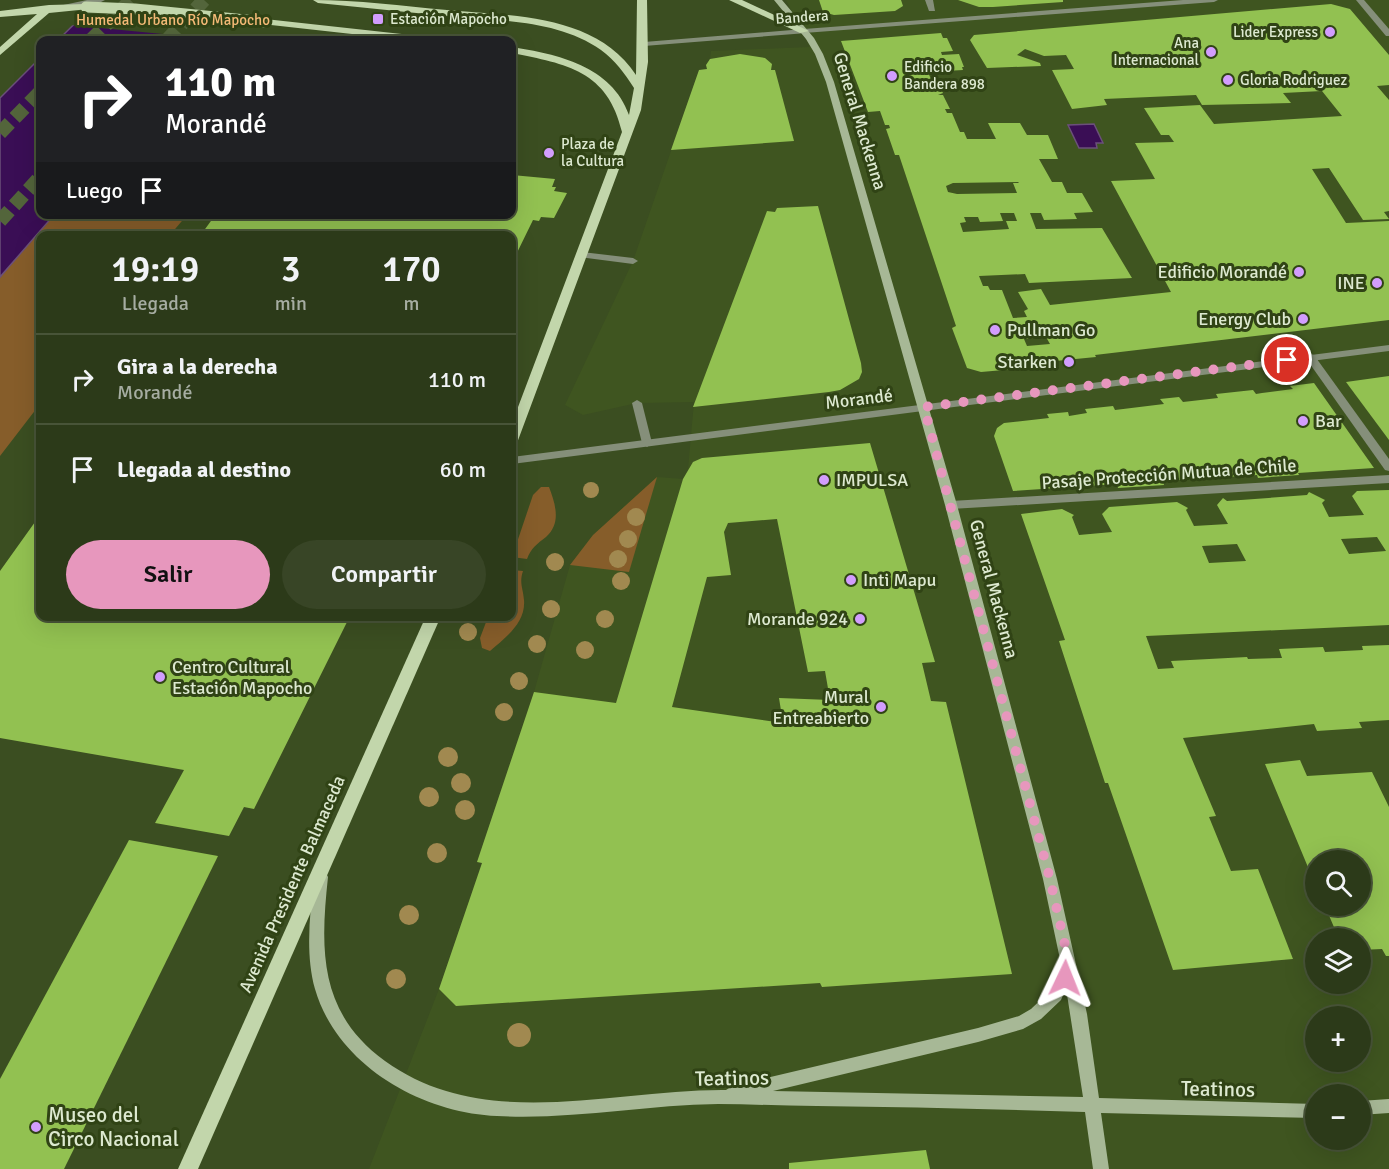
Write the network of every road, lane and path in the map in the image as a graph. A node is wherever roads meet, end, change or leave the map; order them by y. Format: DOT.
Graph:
graph roads {
  1 [pos="57,0"];
  2 [pos="318,0"];
  3 [pos="642,0"];
  4 [pos="734,0"];
  5 [pos="778,0"];
  6 [pos="929,0"];
  7 [pos="1214,0"];
  8 [pos="1360,0"];
  9 [pos="93,3"];
  10 [pos="48,9"];
  11 [pos="932,9"];
  12 [pos="0,14"];
  13 [pos="804,32"];
  14 [pos="1389,34"];
  15 [pos="393,36"];
  16 [pos="644,44"];
  17 [pos="516,51"];
  18 [pos="0,52"];
  19 [pos="640,89"];
  20 [pos="628,133"];
  21 [pos="582,255"];
  22 [pos="633,261"];
  23 [pos="1389,348"];
  24 [pos="1310,357"];
  25 [pos="637,404"];
  26 [pos="924,407"];
  27 [pos="516,429"];
  28 [pos="647,443"];
  29 [pos="516,459"];
  30 [pos="1389,467"];
  31 [pos="1389,479"];
  32 [pos="951,505"];
  33 [pos="432,621"];
  34 [pos="323,867"];
  35 [pos="1069,963"];
  36 [pos="717,1097"];
  37 [pos="1092,1105"];
  38 [pos="1389,1106"];
  39 [pos="1371,1107"];
  40 [pos="1305,1111"];
  41 [pos="188,1169"];
  42 [pos="1101,1169"];
  1 -- 10 [label="main road"];
  2 -- 19 [label="main road"];
  3 -- 16 [label="main road"];
  4 -- 13 [label="main road"];
  5 -- 13 [label="main road, General Mackenna"];
  6 -- 11 [label="street"];
  7 -- 13 [label="street, Bandera"];
  8 -- 14 [label="street"];
  9 -- 10 [label="main road"];
  9 -- 15 [label="main road, bridge"];
  10 -- 12 [label="main road"];
  10 -- 18 [label="main road"];
  13 -- 16 [label="street, Bandera"];
  13 -- 26 [label="main road, General Mackenna"];
  16 -- 19 [label="main road"];
  17 -- 20 [label="main road"];
  19 -- 20 [label="main road"];
  20 -- 21 [label="main road"];
  21 -- 22 [label="street"];
  21 -- 27 [label="main road"];
  23 -- 24 [label="street, Morandé"];
  24 -- 26 [label="street, Morandé"];
  24 -- 30 [label="street"];
  25 -- 28 [label="street"];
  26 -- 28 [label="street, Morandé"];
  26 -- 32 [label="main road, General Mackenna"];
  28 -- 29 [label="street, Morandé"];
  31 -- 32 [label="street, Pasaje Protección Mutua de Chile"];
  32 -- 35 [label="main road, General Mackenna"];
  33 -- 34 [label="main road, Avenida Presidente Balmaceda"];
  34 -- 36 [label="main road, Teatinos"];
  34 -- 41 [label="main road, Avenida Presidente Balmaceda"];
  35 -- 36 [label="main road"];
  35 -- 37 [label="main road, General Mackenna"];
  36 -- 37 [label="main road, Teatinos"];
  37 -- 40 [label="main road, Teatinos"];
  37 -- 42 [label="main road, General Mackenna"];
  38 -- 39 [label="main road"];
}
